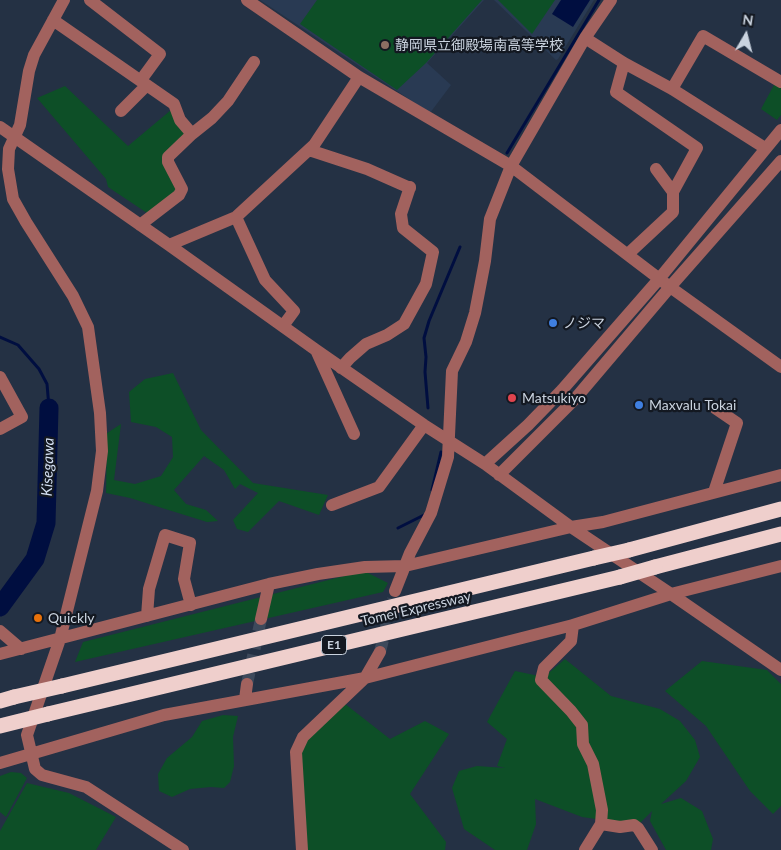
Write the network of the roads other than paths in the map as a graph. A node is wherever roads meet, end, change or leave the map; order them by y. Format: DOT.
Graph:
graph roads {
  1 [pos="64,0"];
  2 [pos="90,0"];
  3 [pos="247,0"];
  4 [pos="611,0"];
  5 [pos="53,20"];
  6 [pos="585,38"];
  7 [pos="254,62"];
  8 [pos="624,64"];
  9 [pos="359,77"];
  10 [pos="781,82"];
  11 [pos="144,83"];
  12 [pos="672,89"];
  13 [pos="120,111"];
  14 [pos="0,127"];
  15 [pos="781,130"];
  16 [pos="192,134"];
  17 [pos="14,137"];
  18 [pos="765,148"];
  19 [pos="309,150"];
  20 [pos="781,161"];
  21 [pos="512,166"];
  22 [pos="656,168"];
  23 [pos="673,192"];
  24 [pos="236,217"];
  25 [pos="140,225"];
  26 [pos="169,245"];
  27 [pos="628,254"];
  28 [pos="659,279"];
  29 [pos="670,287"];
  30 [pos="283,326"];
  31 [pos="316,350"];
  32 [pos="781,367"];
  33 [pos="342,368"];
  34 [pos="0,377"];
  35 [pos="715,408"];
  36 [pos="424,426"];
  37 [pos="0,429"];
  38 [pos="354,434"];
  39 [pos="450,441"];
  40 [pos="485,464"];
  41 [pos="499,475"];
  42 [pos="781,475"];
  43 [pos="714,492"];
  44 [pos="332,506"];
  45 [pos="781,509"];
  46 [pos="571,527"];
  47 [pos="781,534"];
  48 [pos="405,566"];
  49 [pos="781,566"];
  50 [pos="269,584"];
  51 [pos="396,591"];
  52 [pos="671,594"];
  53 [pos="191,605"];
  54 [pos="147,616"];
  55 [pos="261,619"];
  56 [pos="573,625"];
  57 [pos="0,631"];
  58 [pos="60,639"];
  59 [pos="21,649"];
  60 [pos="380,652"];
  61 [pos="0,654"];
  62 [pos="781,670"];
  63 [pos="365,678"];
  64 [pos="247,684"];
  65 [pos="7,699"];
  66 [pos="245,699"];
  67 [pos="0,726"];
  68 [pos="31,754"];
  69 [pos="0,763"];
  70 [pos="601,824"];
  71 [pos="183,850"];
  72 [pos="302,850"];
  73 [pos="585,850"];
  74 [pos="652,850"];
  1 -- 5 [label="street"];
  2 -- 11 [label="street"];
  3 -- 9 [label="street"];
  4 -- 6 [label="street"];
  5 -- 11 [label="street"];
  5 -- 17 [label="street"];
  6 -- 8 [label="street"];
  6 -- 21 [label="street"];
  7 -- 16 [label="street"];
  8 -- 12 [label="street"];
  8 -- 23 [label="street"];
  9 -- 19 [label="street"];
  9 -- 21 [label="street"];
  10 -- 12 [label="street"];
  11 -- 13 [label="street"];
  11 -- 16 [label="street"];
  12 -- 18 [label="street"];
  14 -- 17 [label="street"];
  15 -- 18 [label="street"];
  16 -- 25 [label="street"];
  17 -- 25 [label="street"];
  17 -- 58 [label="street"];
  18 -- 28 [label="street"];
  19 -- 24 [label="street"];
  19 -- 33 [label="street"];
  20 -- 29 [label="street"];
  21 -- 27 [label="street"];
  21 -- 39 [label="street"];
  22 -- 23 [label="street"];
  23 -- 27 [label="street"];
  24 -- 26 [label="street"];
  24 -- 30 [label="street"];
  25 -- 26 [label="street"];
  26 -- 30 [label="street"];
  27 -- 28 [label="street"];
  28 -- 29 [label="street"];
  28 -- 40 [label="street"];
  29 -- 32 [label="street"];
  29 -- 41 [label="street"];
  30 -- 31 [label="street"];
  31 -- 33 [label="street"];
  31 -- 38 [label="street"];
  33 -- 36 [label="street"];
  34 -- 37 [label="street"];
  35 -- 43 [label="street"];
  36 -- 39 [label="street"];
  36 -- 44 [label="street"];
  39 -- 40 [label="street"];
  39 -- 48 [label="street"];
  40 -- 41 [label="street"];
  41 -- 46 [label="street"];
  42 -- 43 [label="street"];
  43 -- 46 [label="street"];
  45 -- 65 [label="highway, Tomei Expressway / E1, bridge"];
  46 -- 48 [label="street"];
  46 -- 52 [label="street"];
  47 -- 67 [label="highway, Tomei Expressway / E1, bridge"];
  48 -- 50 [label="street"];
  48 -- 51 [label="street"];
  49 -- 52 [label="street"];
  50 -- 53 [label="street"];
  50 -- 55 [label="street"];
  52 -- 56 [label="street"];
  52 -- 62 [label="street"];
  53 -- 54 [label="street"];
  53 -- 54 [label="street"];
  54 -- 58 [label="street"];
  56 -- 63 [label="street"];
  56 -- 70 [label="street"];
  57 -- 59 [label="street"];
  58 -- 59 [label="street"];
  58 -- 68 [label="street"];
  59 -- 61 [label="street"];
  60 -- 63 [label="street"];
  63 -- 66 [label="street"];
  63 -- 72 [label="street"];
  64 -- 66 [label="street"];
  66 -- 68 [label="street"];
  68 -- 69 [label="street"];
  68 -- 71 [label="street"];
  70 -- 73 [label="street"];
  70 -- 74 [label="street"];
}
